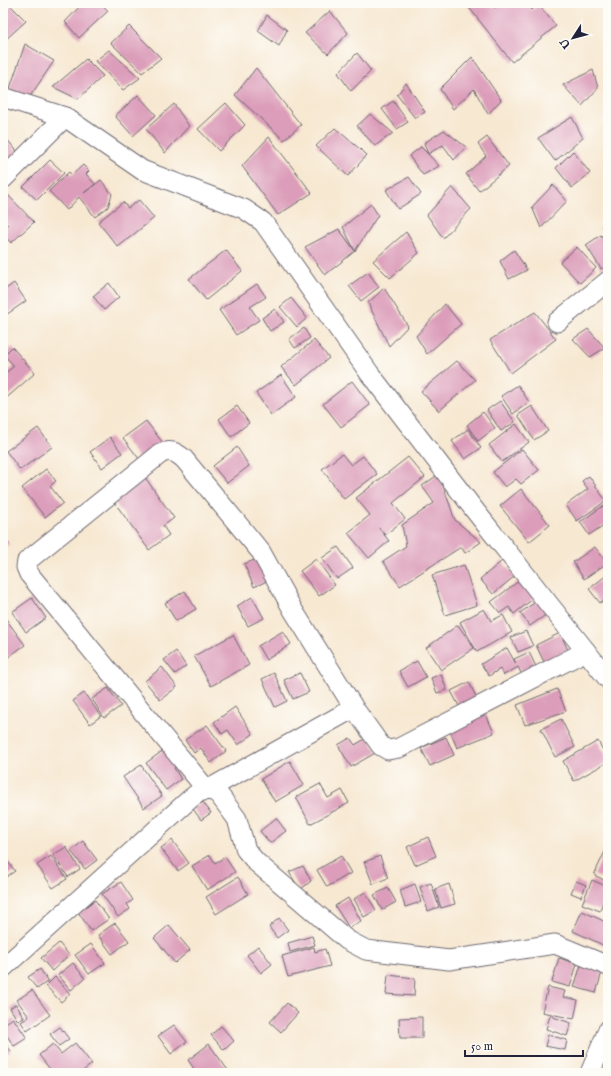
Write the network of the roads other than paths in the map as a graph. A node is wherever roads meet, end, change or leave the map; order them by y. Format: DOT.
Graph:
graph roads {
  1 [pos="3,97"];
  2 [pos="65,117"];
  3 [pos="3,179"];
  4 [pos="608,281"];
  5 [pos="557,322"];
  6 [pos="586,651"];
  7 [pos="608,679"];
  8 [pos="354,708"];
  9 [pos="207,790"];
  10 [pos="608,966"];
  11 [pos="3,968"];
  12 [pos="608,1030"];
  13 [pos="590,1073"];
  1 -- 2 [label="street"];
  2 -- 3 [label="street"];
  2 -- 6 [label="street"];
  4 -- 5 [label="street"];
  6 -- 7 [label="street"];
  6 -- 8 [label="street"];
  8 -- 9 [label="street"];
  8 -- 9 [label="street"];
  9 -- 10 [label="street"];
  9 -- 11 [label="street"];
  12 -- 13 [label="street"];
}
